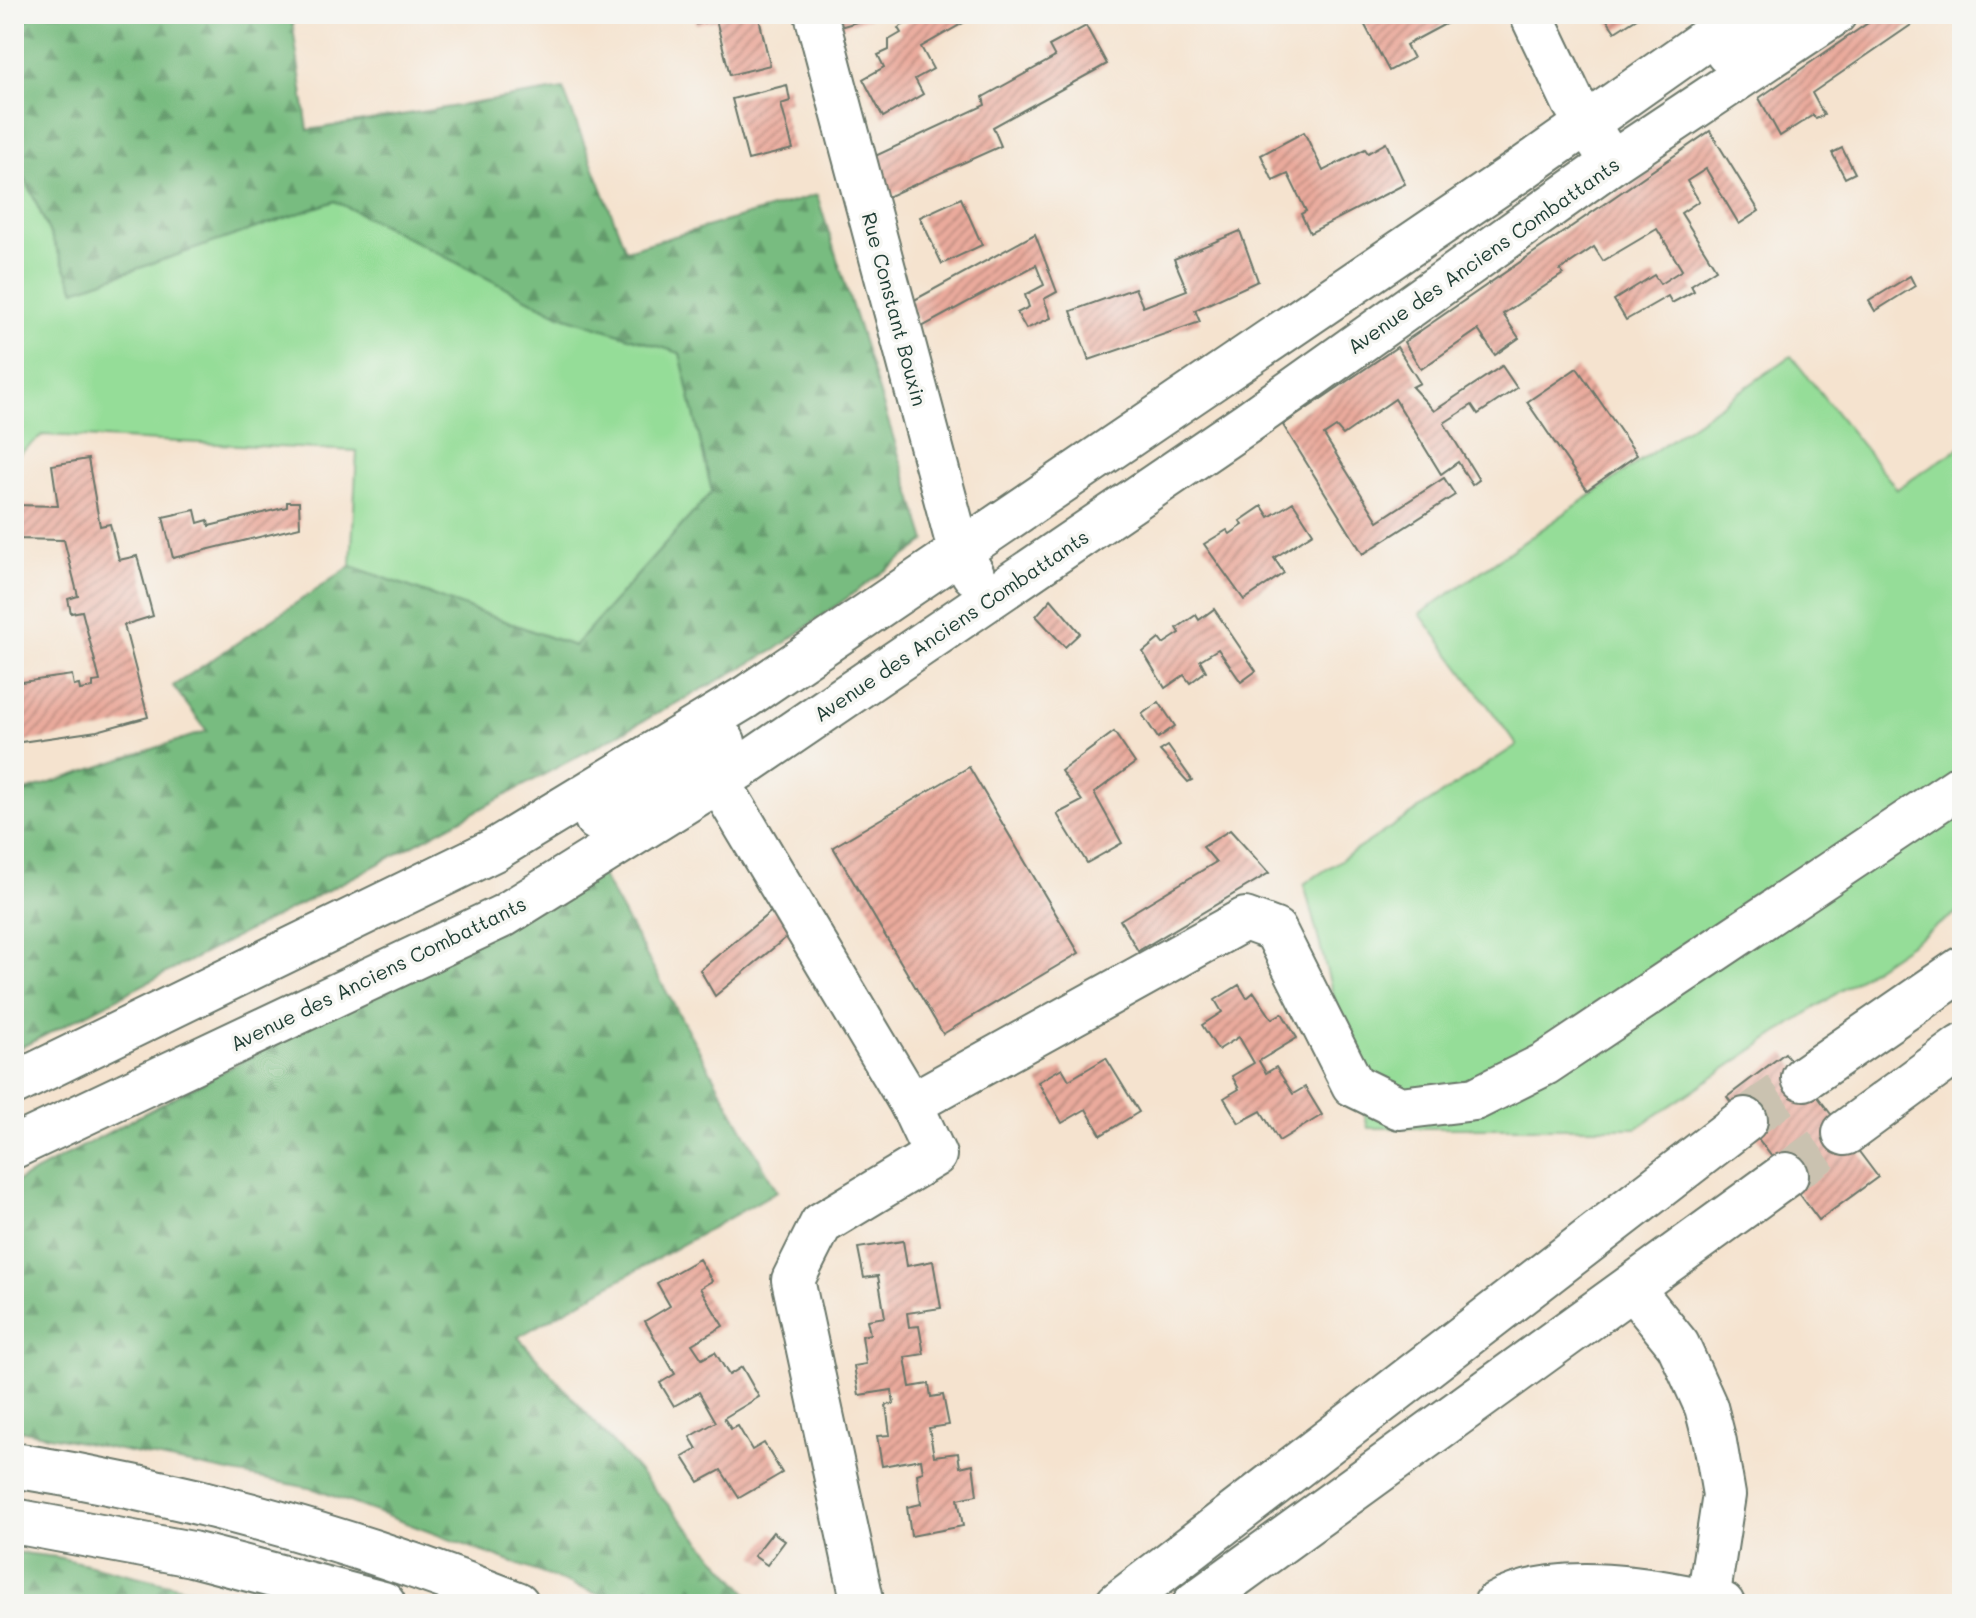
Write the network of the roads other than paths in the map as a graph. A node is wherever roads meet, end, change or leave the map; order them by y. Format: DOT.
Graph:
graph roads {
  1 [pos="816,14"];
  2 [pos="1531,14"];
  3 [pos="1742,14"];
  4 [pos="1782,14"];
  5 [pos="1835,14"];
  6 [pos="1586,125"];
  7 [pos="1662,129"];
  8 [pos="1613,162"];
  9 [pos="973,573"];
  10 [pos="719,782"];
  11 [pos="1962,785"];
  12 [pos="1962,969"];
  13 [pos="1962,1047"];
  14 [pos="1804,1078"];
  15 [pos="14,1084"];
  16 [pos="911,1104"];
  17 [pos="14,1111"];
  18 [pos="1745,1120"];
  19 [pos="1845,1133"];
  20 [pos="14,1147"];
  21 [pos="1786,1175"];
  22 [pos="1631,1287"];
  23 [pos="14,1465"];
  24 [pos="14,1521"];
  25 [pos="858,1585"];
  26 [pos="1715,1602"];
  27 [pos="383,1604"];
  28 [pos="517,1604"];
  29 [pos="1118,1604"];
  30 [pos="1195,1604"];
  31 [pos="1495,1604"];
  1 -- 9 [label="street, Rue Constant Bouxin"];
  2 -- 6 [label="street"];
  3 -- 6 [label="street"];
  4 -- 7 [label="street"];
  5 -- 7 [label="street, Avenue des Anciens Combattants"];
  6 -- 8 [label="street"];
  6 -- 9 [label="street"];
  7 -- 8 [label="street, Avenue des Anciens Combattants"];
  8 -- 9 [label="street, Avenue des Anciens Combattants"];
  9 -- 10 [label="street, Avenue des Anciens Combattants"];
  9 -- 15 [label="street, Avenue des Anciens Combattants"];
  9 -- 17 [label="street"];
  10 -- 16 [label="street"];
  10 -- 20 [label="street, Avenue des Anciens Combattants"];
  11 -- 16 [label="street"];
  12 -- 14 [label="main road"];
  13 -- 19 [label="main road"];
  16 -- 25 [label="street"];
  18 -- 29 [label="main road"];
  21 -- 22 [label="main road"];
  22 -- 26 [label="street"];
  22 -- 30 [label="main road"];
  23 -- 28 [label="main road"];
  24 -- 27 [label="main road"];
  26 -- 31 [label="street"];
}
